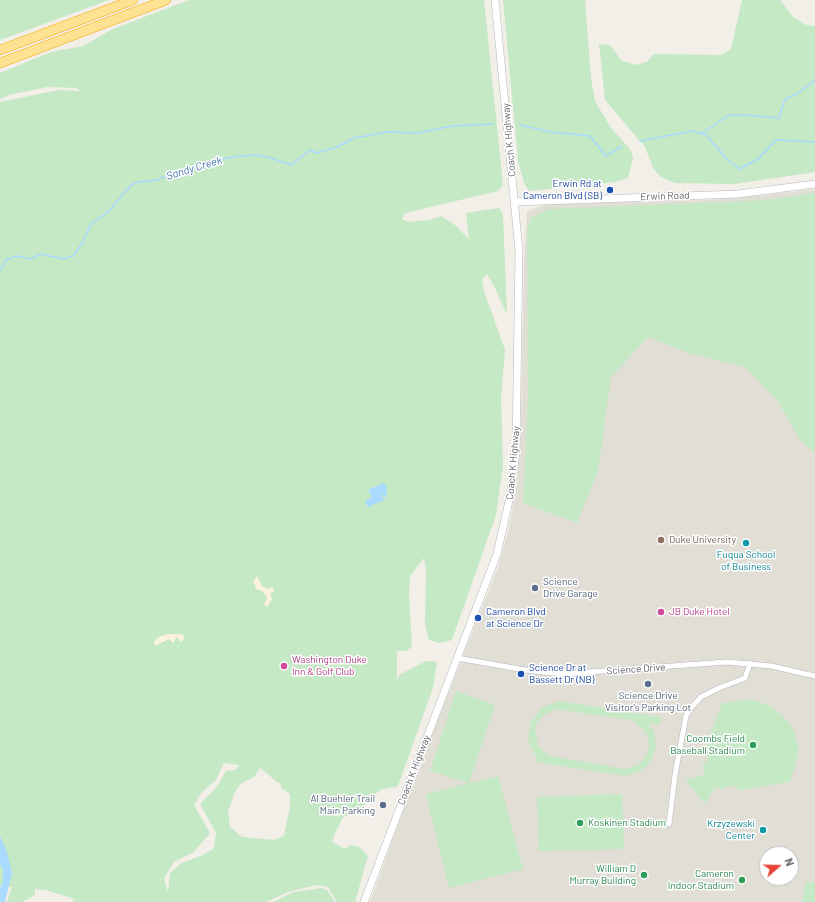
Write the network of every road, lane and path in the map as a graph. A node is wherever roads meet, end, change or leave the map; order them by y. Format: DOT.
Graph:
graph roads {
  1 [pos="133,0"];
  2 [pos="166,0"];
  3 [pos="495,0"];
  4 [pos="0,50"];
  5 [pos="0,63"];
  6 [pos="815,184"];
  7 [pos="515,202"];
  8 [pos="457,658"];
  9 [pos="750,664"];
  10 [pos="815,676"];
  11 [pos="669,824"];
  12 [pos="364,902"];
  1 -- 4 [label="highway"];
  2 -- 5 [label="highway"];
  3 -- 7 [label="main road, Coach K Highway"];
  6 -- 7 [label="main road, Erwin Road"];
  7 -- 8 [label="main road, Coach K Highway"];
  8 -- 9 [label="street, Science Drive"];
  8 -- 12 [label="main road, Coach K Highway"];
  9 -- 10 [label="street, Science Drive"];
  9 -- 11 [label="street"];
}
